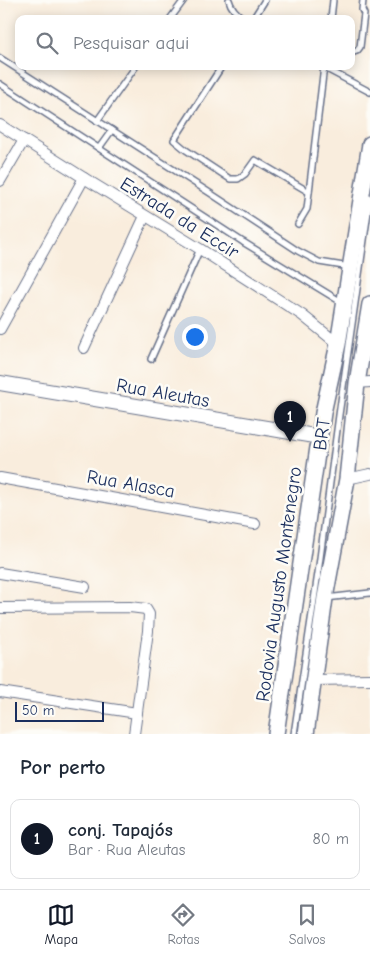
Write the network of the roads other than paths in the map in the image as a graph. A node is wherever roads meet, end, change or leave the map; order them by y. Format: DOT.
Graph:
graph roads {
  1 [pos="184,0"];
  2 [pos="229,0"];
  3 [pos="265,0"];
  4 [pos="333,0"];
  5 [pos="363,0"];
  6 [pos="173,15"];
  7 [pos="238,15"];
  8 [pos="255,15"];
  9 [pos="331,15"];
  10 [pos="355,52"];
  11 [pos="0,58"];
  12 [pos="15,68"];
  13 [pos="18,70"];
  14 [pos="133,70"];
  15 [pos="219,70"];
  16 [pos="323,70"];
  17 [pos="329,70"];
  18 [pos="0,84"];
  19 [pos="370,92"];
  20 [pos="97,121"];
  21 [pos="0,124"];
  22 [pos="112,130"];
  23 [pos="24,140"];
  24 [pos="370,144"];
  25 [pos="99,148"];
  26 [pos="84,178"];
  27 [pos="0,181"];
  28 [pos="309,192"];
  29 [pos="370,198"];
  30 [pos="145,216"];
  31 [pos="298,224"];
  32 [pos="200,249"];
  33 [pos="350,267"];
  34 [pos="345,304"];
  35 [pos="370,304"];
  36 [pos="0,330"];
  37 [pos="338,344"];
  38 [pos="84,348"];
  39 [pos="152,359"];
  40 [pos="364,382"];
  41 [pos="0,384"];
  42 [pos="320,437"];
  43 [pos="370,474"];
  44 [pos="0,478"];
  45 [pos="347,479"];
  46 [pos="255,524"];
  47 [pos="0,573"];
  48 [pos="85,587"];
  49 [pos="370,593"];
  50 [pos="325,598"];
  51 [pos="0,608"];
  52 [pos="370,679"];
  53 [pos="314,680"];
  54 [pos="0,692"];
  55 [pos="137,713"];
  56 [pos="134,734"];
  57 [pos="276,734"];
  58 [pos="294,734"];
  59 [pos="306,734"];
  1 -- 6 [label="lane"];
  2 -- 7 [label="lane"];
  3 -- 8 [label="lane"];
  4 -- 9 [label="lane"];
  5 -- 10 [label="lane"];
  11 -- 12 [label="lane"];
  13 -- 20 [label="lane"];
  14 -- 20 [label="lane"];
  15 -- 28 [label="lane"];
  16 -- 28 [label="lane"];
  17 -- 19 [label="lane"];
  18 -- 25 [label="lane"];
  20 -- 22 [label="lane"];
  21 -- 23 [label="street, Estrada da Eccir"];
  22 -- 25 [label="lane"];
  22 -- 33 [label="lane"];
  23 -- 26 [label="street, Estrada da Eccir"];
  23 -- 27 [label="street"];
  24 -- 33 [label="main road, Rodovia Augusto Montenegro"];
  25 -- 34 [label="lane"];
  26 -- 30 [label="street, Estrada da Eccir"];
  26 -- 36 [label="street"];
  28 -- 31 [label="lane"];
  29 -- 58 [label="lane, BRT"];
  30 -- 32 [label="street, Estrada da Eccir"];
  30 -- 38 [label="street"];
  32 -- 37 [label="street, Estrada da Eccir"];
  32 -- 39 [label="lane"];
  33 -- 34 [label="main road, Rodovia Augusto Montenegro"];
  34 -- 37 [label="main road, Rodovia Augusto Montenegro"];
  35 -- 40 [label="main road"];
  37 -- 42 [label="main road, Rodovia Augusto Montenegro"];
  40 -- 45 [label="main road"];
  41 -- 42 [label="street, Rua Aleutas"];
  42 -- 57 [label="main road, Rodovia Augusto Montenegro"];
  43 -- 45 [label="street"];
  44 -- 46 [label="street, Rua Alasca"];
  45 -- 50 [label="main road"];
  47 -- 48 [label="street"];
  49 -- 50 [label="lane"];
  50 -- 53 [label="main road"];
  51 -- 55 [label="street"];
  52 -- 53 [label="street"];
  53 -- 59 [label="main road"];
  54 -- 55 [label="street"];
  55 -- 56 [label="street"];
}
